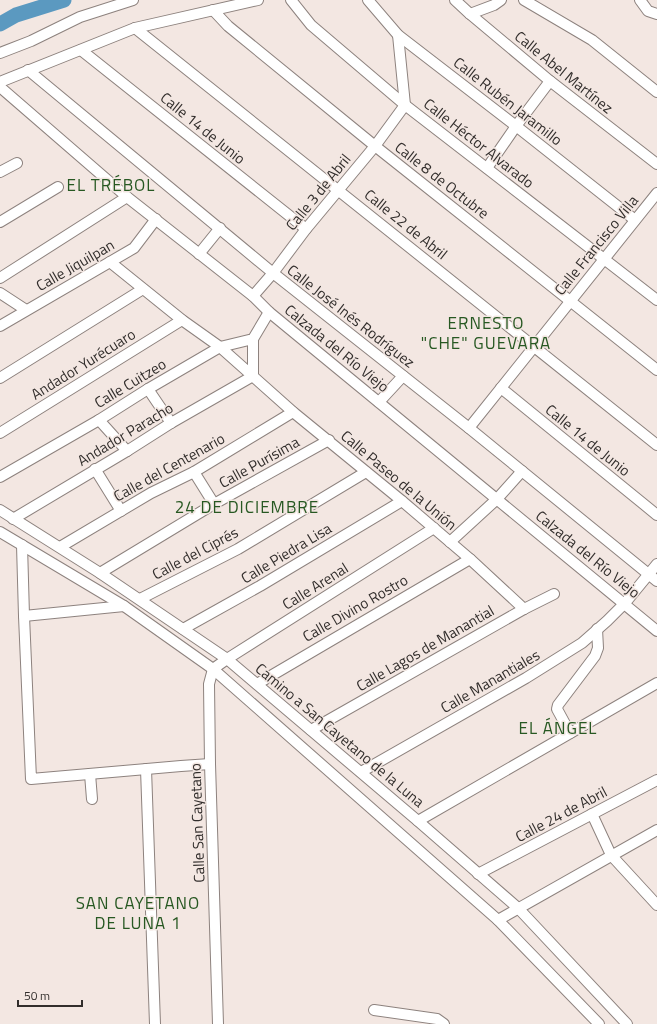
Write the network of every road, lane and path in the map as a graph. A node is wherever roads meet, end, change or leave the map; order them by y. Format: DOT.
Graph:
graph roads {
  1 [pos="133,0"];
  2 [pos="258,0"];
  3 [pos="291,0"];
  4 [pos="368,0"];
  5 [pos="455,0"];
  6 [pos="500,0"];
  7 [pos="524,0"];
  8 [pos="640,0"];
  9 [pos="212,10"];
  10 [pos="470,14"];
  11 [pos="657,14"];
  12 [pos="136,28"];
  13 [pos="398,35"];
  14 [pos="81,50"];
  15 [pos="0,53"];
  16 [pos="28,70"];
  17 [pos="550,81"];
  18 [pos="0,82"];
  19 [pos="0,87"];
  20 [pos="657,92"];
  21 [pos="406,105"];
  22 [pos="516,126"];
  23 [pos="375,146"];
  24 [pos="17,162"];
  25 [pos="657,164"];
  26 [pos="487,168"];
  27 [pos="0,172"];
  28 [pos="58,187"];
  29 [pos="339,190"];
  30 [pos="657,193"];
  31 [pos="127,198"];
  32 [pos="156,219"];
  33 [pos="635,220"];
  34 [pos="0,222"];
  35 [pos="220,228"];
  36 [pos="306,229"];
  37 [pos="199,254"];
  38 [pos="605,259"];
  39 [pos="110,262"];
  40 [pos="273,273"];
  41 [pos="0,278"];
  42 [pos="143,289"];
  43 [pos="0,293"];
  44 [pos="252,296"];
  45 [pos="657,300"];
  46 [pos="570,301"];
  47 [pos="26,310"];
  48 [pos="269,312"];
  49 [pos="182,320"];
  50 [pos="0,326"];
  51 [pos="253,339"];
  52 [pos="533,346"];
  53 [pos="220,347"];
  54 [pos="657,370"];
  55 [pos="253,376"];
  56 [pos="403,376"];
  57 [pos="0,378"];
  58 [pos="500,388"];
  59 [pos="148,389"];
  60 [pos="379,402"];
  61 [pos="293,412"];
  62 [pos="99,420"];
  63 [pos="171,423"];
  64 [pos="469,428"];
  65 [pos="0,433"];
  66 [pos="329,440"];
  67 [pos="657,446"];
  68 [pos="127,451"];
  69 [pos="95,469"];
  70 [pos="522,471"];
  71 [pos="194,472"];
  72 [pos="366,472"];
  73 [pos="0,477"];
  74 [pos="497,499"];
  75 [pos="402,501"];
  76 [pos="214,504"];
  77 [pos="0,510"];
  78 [pos="121,511"];
  79 [pos="657,515"];
  80 [pos="13,519"];
  81 [pos="434,528"];
  82 [pos="0,532"];
  83 [pos="450,542"];
  84 [pos="22,545"];
  85 [pos="60,547"];
  86 [pos="470,559"];
  87 [pos="657,564"];
  88 [pos="100,573"];
  89 [pos="649,574"];
  90 [pos="657,581"];
  91 [pos="554,594"];
  92 [pos="140,599"];
  93 [pos="625,603"];
  94 [pos="124,606"];
  95 [pos="524,609"];
  96 [pos="24,616"];
  97 [pos="183,629"];
  98 [pos="598,629"];
  99 [pos="657,631"];
  100 [pos="227,659"];
  101 [pos="213,669"];
  102 [pos="657,683"];
  103 [pos="256,684"];
  104 [pos="311,730"];
  105 [pos="570,734"];
  106 [pos="210,764"];
  107 [pos="146,769"];
  108 [pos="360,772"];
  109 [pos="90,774"];
  110 [pos="657,780"];
  111 [pos="92,799"];
  112 [pos="592,814"];
  113 [pos="418,821"];
  114 [pos="657,830"];
  115 [pos="611,856"];
  116 [pos="478,874"];
  117 [pos="657,905"];
  118 [pos="518,908"];
  119 [pos="498,920"];
  120 [pos="374,1010"];
  121 [pos="155,1024"];
  122 [pos="218,1024"];
  123 [pos="444,1024"];
  124 [pos="599,1024"];
  125 [pos="627,1024"];
  1 -- 15 [label="street"];
  2 -- 9 [label="street"];
  3 -- 21 [label="street, Calle Héctor Alvarado"];
  4 -- 13 [label="street, Calle Rubén Jaramillo"];
  5 -- 10 [label="street, Calle Abel Martínez"];
  6 -- 10 [label="street"];
  7 -- 20 [label="street"];
  8 -- 11 [label="street"];
  9 -- 12 [label="street"];
  9 -- 23 [label="street, Calle 8 de Octubre"];
  10 -- 17 [label="street, Calle Abel Martínez"];
  12 -- 14 [label="street"];
  12 -- 29 [label="street, Calle 22 de Abril"];
  13 -- 21 [label="street"];
  13 -- 22 [label="street, Calle Rubén Jaramillo"];
  14 -- 16 [label="street"];
  14 -- 36 [label="street, Calle 14 de Junio"];
  16 -- 18 [label="street"];
  16 -- 35 [label="street, Calle José Inés Rodríguez"];
  17 -- 22 [label="street"];
  17 -- 25 [label="street, Calle Abel Martínez"];
  19 -- 31 [label="street, Calzada del Río Viejo"];
  21 -- 23 [label="street, Calle 3 de Abril"];
  21 -- 26 [label="street, Calle Héctor Alvarado"];
  22 -- 26 [label="street"];
  22 -- 33 [label="street, Calle Rubén Jaramillo"];
  23 -- 29 [label="street, Calle 3 de Abril"];
  23 -- 46 [label="street, Calle 8 de Octubre"];
  24 -- 27 [label="street"];
  26 -- 38 [label="street, Calle Héctor Alvarado"];
  28 -- 34 [label="street"];
  29 -- 36 [label="street, Calle 3 de Abril"];
  29 -- 52 [label="street, Calle 22 de Abril"];
  30 -- 33 [label="street, Calle Francisco Villa"];
  31 -- 32 [label="street, Calzada del Río Viejo"];
  31 -- 41 [label="street"];
  32 -- 37 [label="street, Calzada del Río Viejo"];
  32 -- 39 [label="street, Calle Jiquilpan"];
  33 -- 38 [label="street, Calle Francisco Villa"];
  35 -- 37 [label="street"];
  35 -- 40 [label="street, Calle José Inés Rodríguez"];
  36 -- 40 [label="street, Calle 3 de Abril"];
  37 -- 44 [label="street, Calzada del Río Viejo"];
  38 -- 45 [label="street, Calle Héctor Alvarado"];
  38 -- 46 [label="street, Calle Francisco Villa"];
  39 -- 42 [label="street, Calle Paseo de la Unión"];
  39 -- 47 [label="street, Calle Jiquilpan"];
  40 -- 44 [label="street, Calle 3 de Abril"];
  40 -- 56 [label="street, Calle José Inés Rodríguez"];
  42 -- 49 [label="street, Calle Paseo de la Unión"];
  42 -- 57 [label="street"];
  43 -- 47 [label="street"];
  44 -- 48 [label="street, Calzada del Río Viejo"];
  46 -- 52 [label="street, Calle Francisco Villa"];
  46 -- 54 [label="street, Calle 8 de Octubre"];
  47 -- 50 [label="street, Calle Jiquilpan"];
  48 -- 51 [label="street"];
  48 -- 60 [label="street, Calzada del Río Viejo"];
  49 -- 53 [label="street, Calle Paseo de la Unión"];
  49 -- 65 [label="street, Andador Yurécuaro"];
  51 -- 53 [label="street, Calle Cuitzeo"];
  51 -- 55 [label="street"];
  52 -- 58 [label="street, Calle Francisco Villa"];
  52 -- 67 [label="street, Calle 22 de Abril"];
  53 -- 55 [label="street, Calle Paseo de la Unión"];
  53 -- 59 [label="street, Calle Cuitzeo"];
  55 -- 61 [label="street, Calle Paseo de la Unión"];
  55 -- 63 [label="street, Andador Paracho"];
  56 -- 60 [label="street"];
  56 -- 64 [label="street, Calle José Inés Rodríguez"];
  58 -- 64 [label="street, Calle Francisco Villa"];
  58 -- 79 [label="street, Calle 14 de Junio"];
  59 -- 62 [label="street, Calle Cuitzeo"];
  59 -- 63 [label="street"];
  60 -- 74 [label="street, Calzada del Río Viejo"];
  61 -- 66 [label="street, Calle Paseo de la Unión"];
  61 -- 71 [label="street, Calle del Centenario"];
  62 -- 68 [label="street"];
  62 -- 73 [label="street, Calle Cuitzeo"];
  63 -- 68 [label="street, Andador Paracho"];
  64 -- 70 [label="street, Calle José Inés Rodríguez"];
  66 -- 72 [label="street, Calle Paseo de la Unión"];
  66 -- 76 [label="street, Calle Purísima"];
  68 -- 69 [label="street, Andador Paracho"];
  69 -- 78 [label="street"];
  69 -- 80 [label="street, Andador Paracho"];
  70 -- 74 [label="street"];
  70 -- 89 [label="street, Calle José Inés Rodríguez"];
  71 -- 76 [label="street"];
  71 -- 78 [label="street, Calle del Centenario"];
  72 -- 75 [label="street, Calle Paseo de la Unión"];
  72 -- 92 [label="street, Calle del Ciprés"];
  74 -- 83 [label="street"];
  74 -- 93 [label="street, Calzada del Río Viejo"];
  75 -- 81 [label="street, Calle Paseo de la Unión"];
  75 -- 97 [label="street, Calle Piedra Lisa"];
  76 -- 88 [label="street, Calle Purísima"];
  77 -- 80 [label="street, Camino a San Cayetano de la Luna"];
  78 -- 85 [label="street, Calle del Centenario"];
  80 -- 85 [label="street, Camino a San Cayetano de la Luna"];
  81 -- 83 [label="street, Calle Paseo de la Unión"];
  81 -- 100 [label="street, Calle Arenal"];
  82 -- 84 [label="street"];
  83 -- 86 [label="street, Calle Paseo de la Unión"];
  84 -- 94 [label="street"];
  84 -- 96 [label="street"];
  85 -- 88 [label="street, Camino a San Cayetano de la Luna"];
  86 -- 95 [label="street, Calle Paseo de la Unión"];
  86 -- 103 [label="street, Calle Divino Rostro"];
  87 -- 89 [label="street, Calle Manantiales"];
  88 -- 92 [label="street, Camino a San Cayetano de la Luna"];
  89 -- 90 [label="street, Calle José Inés Rodríguez"];
  89 -- 93 [label="street, Calle Manantiales"];
  91 -- 95 [label="street, Calle Lagos de Manantial"];
  92 -- 97 [label="street, Camino a San Cayetano de la Luna"];
  93 -- 98 [label="street, Calle Manantiales"];
  93 -- 99 [label="street, Calzada del Río Viejo"];
  94 -- 96 [label="street"];
  94 -- 101 [label="street"];
  95 -- 104 [label="street, Calle Lagos de Manantial"];
  96 -- 109 [label="street"];
  97 -- 100 [label="street, Camino a San Cayetano de la Luna"];
  98 -- 105 [label="street"];
  98 -- 108 [label="street, Calle Manantiales"];
  100 -- 101 [label="street, Calle Arenal"];
  100 -- 103 [label="street, Camino a San Cayetano de la Luna"];
  101 -- 106 [label="street, Calle San Cayetano"];
  101 -- 119 [label="street"];
  102 -- 105 [label="street"];
  103 -- 104 [label="street, Camino a San Cayetano de la Luna"];
  104 -- 108 [label="street, Camino a San Cayetano de la Luna"];
  105 -- 113 [label="street"];
  106 -- 107 [label="street"];
  106 -- 122 [label="street, Calle San Cayetano"];
  107 -- 109 [label="street"];
  107 -- 121 [label="street"];
  108 -- 113 [label="street, Camino a San Cayetano de la Luna"];
  109 -- 111 [label="street"];
  110 -- 112 [label="street, Calle 24 de Abril"];
  112 -- 115 [label="street"];
  112 -- 116 [label="street, Calle 24 de Abril"];
  113 -- 116 [label="street, Camino a San Cayetano de la Luna"];
  114 -- 115 [label="street"];
  115 -- 117 [label="street"];
  115 -- 118 [label="street"];
  116 -- 118 [label="street, Camino a San Cayetano de la Luna"];
  118 -- 119 [label="street"];
  118 -- 125 [label="street, Camino a San Cayetano de la Luna"];
  119 -- 124 [label="street"];
  120 -- 123 [label="street"];
}
